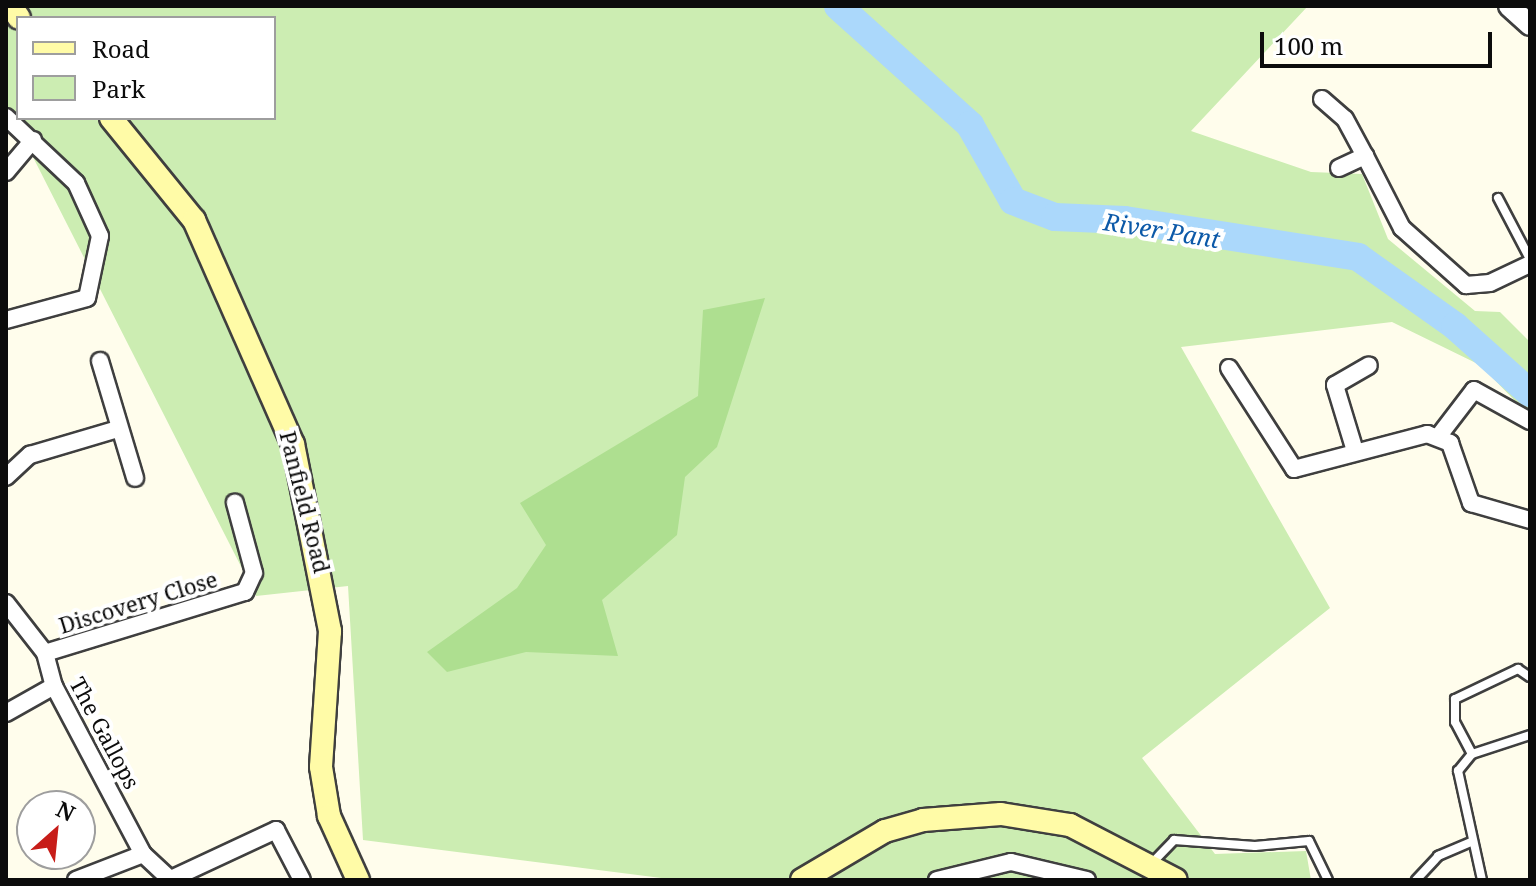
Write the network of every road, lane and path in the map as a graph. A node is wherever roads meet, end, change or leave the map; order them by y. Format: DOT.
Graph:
graph roads {
  1 [pos="1509,6"];
  2 [pos="1530,25"];
  3 [pos="1322,99"];
  4 [pos="6,117"];
  5 [pos="113,120"];
  6 [pos="33,140"];
  7 [pos="1365,156"];
  8 [pos="1339,168"];
  9 [pos="6,172"];
  10 [pos="1498,198"];
  11 [pos="1530,262"];
  12 [pos="6,320"];
  13 [pos="100,361"];
  14 [pos="1369,365"];
  15 [pos="1229,368"];
  16 [pos="1530,421"];
  17 [pos="118,429"];
  18 [pos="1438,437"];
  19 [pos="1355,451"];
  20 [pos="6,477"];
  21 [pos="135,478"];
  22 [pos="235,503"];
  23 [pos="1530,520"];
  24 [pos="6,603"];
  25 [pos="45,653"];
  26 [pos="1530,677"];
  27 [pos="54,686"];
  28 [pos="6,713"];
  29 [pos="1530,735"];
  30 [pos="1472,754"];
  31 [pos="1473,841"];
  32 [pos="143,854"];
  33 [pos="1152,863"];
  34 [pos="76,880"];
  35 [pos="171,880"];
  36 [pos="302,880"];
  37 [pos="358,880"];
  38 [pos="802,880"];
  39 [pos="937,880"];
  40 [pos="1087,880"];
  41 [pos="1176,880"];
  42 [pos="1328,880"];
  43 [pos="1416,880"];
  44 [pos="1482,880"];
  1 -- 2 [label="street"];
  3 -- 7 [label="street"];
  4 -- 6 [label="street"];
  5 -- 37 [label="main road, Panfield Road"];
  6 -- 9 [label="street"];
  6 -- 12 [label="street"];
  7 -- 8 [label="street"];
  7 -- 11 [label="street"];
  10 -- 11 [label="lane"];
  13 -- 17 [label="street"];
  14 -- 19 [label="street"];
  15 -- 19 [label="street"];
  16 -- 18 [label="street"];
  17 -- 20 [label="street"];
  17 -- 21 [label="street"];
  18 -- 19 [label="street"];
  18 -- 23 [label="street"];
  22 -- 25 [label="street, Discovery Close"];
  24 -- 25 [label="street, The Gallops"];
  25 -- 27 [label="street, The Gallops"];
  26 -- 30 [label="lane"];
  27 -- 28 [label="street"];
  27 -- 32 [label="street, The Gallops"];
  29 -- 30 [label="lane"];
  30 -- 31 [label="lane"];
  31 -- 43 [label="lane"];
  31 -- 44 [label="lane"];
  32 -- 34 [label="street"];
  32 -- 35 [label="street, The Gallops"];
  33 -- 38 [label="main road"];
  33 -- 41 [label="main road"];
  33 -- 42 [label="lane"];
  35 -- 36 [label="street"];
  39 -- 40 [label="street"];
}
